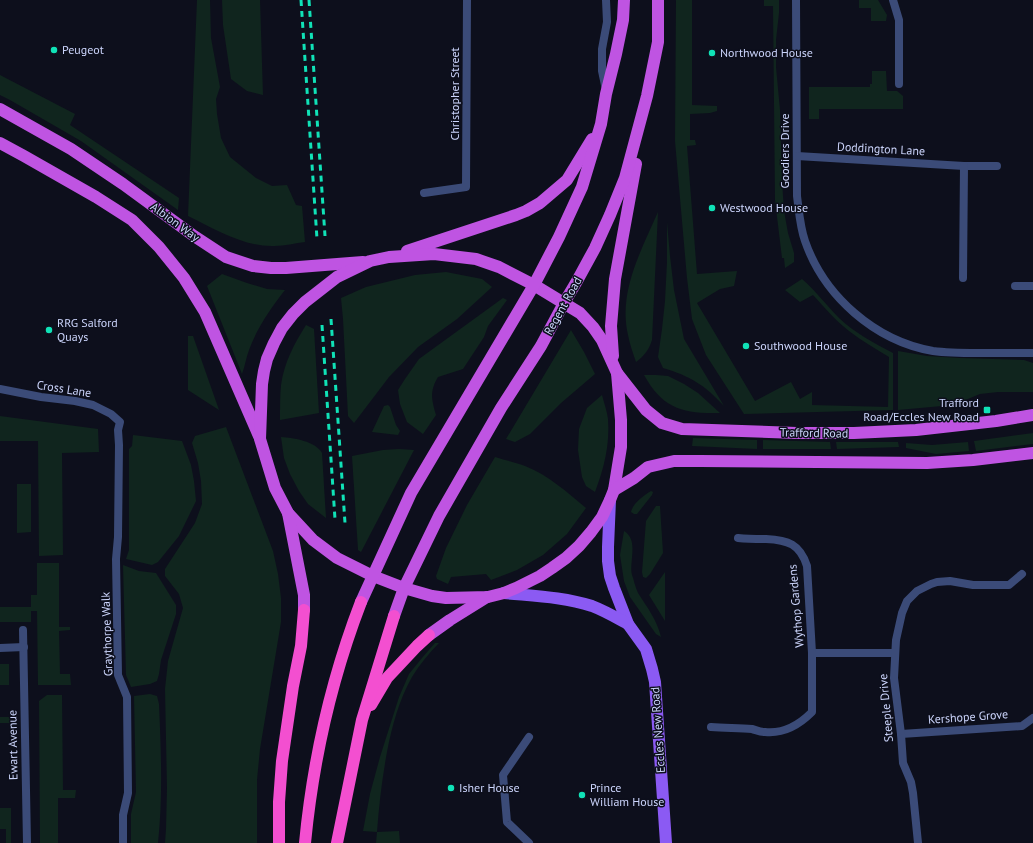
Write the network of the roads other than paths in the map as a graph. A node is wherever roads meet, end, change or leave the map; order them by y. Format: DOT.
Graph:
graph roads {
  1 [pos="467,0"];
  2 [pos="606,0"];
  3 [pos="624,0"];
  4 [pos="658,0"];
  5 [pos="796,0"];
  6 [pos="893,0"];
  7 [pos="898,84"];
  8 [pos="606,94"];
  9 [pos="647,96"];
  10 [pos="0,109"];
  11 [pos="601,124"];
  12 [pos="0,143"];
  13 [pos="797,156"];
  14 [pos="964,166"];
  15 [pos="997,166"];
  16 [pos="424,193"];
  17 [pos="389,257"];
  18 [pos="370,261"];
  19 [pos="963,278"];
  20 [pos="534,285"];
  21 [pos="1015,286"];
  22 [pos="1033,286"];
  23 [pos="564,303"];
  24 [pos="1033,353"];
  25 [pos="615,369"];
  26 [pos="0,389"];
  27 [pos="1033,415"];
  28 [pos="120,422"];
  29 [pos="260,439"];
  30 [pos="1033,453"];
  31 [pos="612,495"];
  32 [pos="288,513"];
  33 [pos="738,538"];
  34 [pos="1022,574"];
  35 [pos="373,576"];
  36 [pos="404,588"];
  37 [pos="504,593"];
  38 [pos="488,597"];
  39 [pos="628,624"];
  40 [pos="24,630"];
  41 [pos="24,647"];
  42 [pos="0,648"];
  43 [pos="812,653"];
  44 [pos="895,653"];
  45 [pos="1033,718"];
  46 [pos="362,720"];
  47 [pos="711,727"];
  48 [pos="901,734"];
  49 [pos="529,737"];
  50 [pos="278,840"];
  51 [pos="27,843"];
  52 [pos="123,843"];
  53 [pos="305,843"];
  54 [pos="337,843"];
  55 [pos="530,843"];
  56 [pos="666,843"];
  57 [pos="918,843"];
  1 -- 16 [label="street, Christopher Street"];
  2 -- 8 [label="street"];
  3 -- 8 [label="highway"];
  4 -- 9 [label="highway, Regent Road"];
  5 -- 13 [label="street, Goodiers Drive"];
  6 -- 7 [label="street"];
  8 -- 11 [label="highway"];
  9 -- 23 [label="highway, Regent Road"];
  9 -- 25 [label="highway"];
  10 -- 18 [label="highway, Albion Way"];
  11 -- 17 [label="highway"];
  11 -- 20 [label="highway"];
  12 -- 29 [label="highway, Albion Way"];
  13 -- 14 [label="street, Doddington Lane"];
  13 -- 24 [label="street, Goodiers Drive"];
  14 -- 15 [label="street, Doddington Lane"];
  14 -- 19 [label="street"];
  17 -- 18 [label="highway"];
  17 -- 20 [label="highway"];
  18 -- 29 [label="highway"];
  20 -- 23 [label="highway"];
  20 -- 35 [label="highway"];
  21 -- 22 [label="street"];
  23 -- 25 [label="highway"];
  23 -- 36 [label="highway, Regent Road"];
  25 -- 27 [label="highway, Trafford Road"];
  25 -- 31 [label="highway"];
  26 -- 28 [label="street, Cross Lane"];
  28 -- 52 [label="street, Graythorpe Walk"];
  29 -- 32 [label="highway"];
  30 -- 31 [label="highway"];
  31 -- 37 [label="highway"];
  31 -- 39 [label="main road, Eccles New Road"];
  32 -- 35 [label="highway"];
  32 -- 50 [label="highway"];
  33 -- 43 [label="street, Wythop Gardens"];
  34 -- 44 [label="street, Steeple Drive"];
  35 -- 36 [label="highway"];
  35 -- 53 [label="highway"];
  36 -- 38 [label="highway"];
  36 -- 46 [label="highway, Regent Road"];
  37 -- 38 [label="highway"];
  37 -- 39 [label="main road, Eccles New Road"];
  38 -- 46 [label="highway"];
  39 -- 56 [label="main road, Eccles New Road"];
  40 -- 41 [label="street, Ewart Avenue"];
  41 -- 42 [label="street"];
  41 -- 51 [label="street, Ewart Avenue"];
  43 -- 44 [label="street, Wythop Gardens"];
  43 -- 47 [label="street, Wythop Gardens"];
  44 -- 48 [label="street, Steeple Drive"];
  45 -- 48 [label="street, Kershope Grove"];
  46 -- 54 [label="highway"];
  48 -- 57 [label="street, Steeple Drive"];
  49 -- 55 [label="street"];
}
